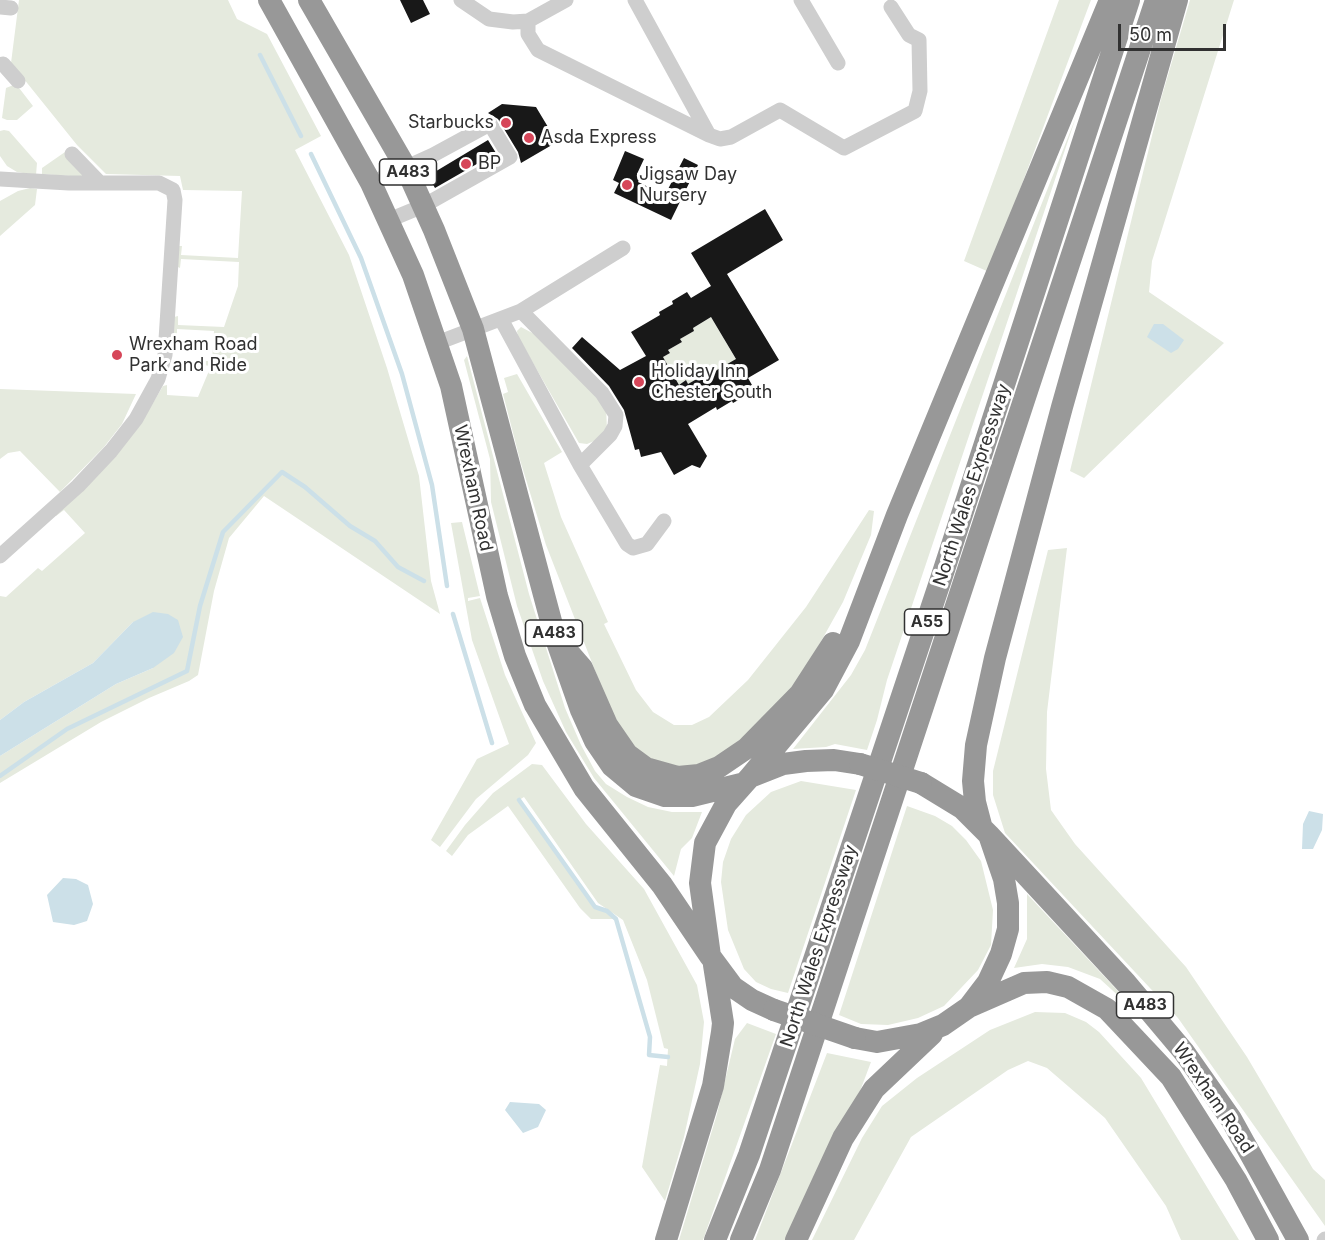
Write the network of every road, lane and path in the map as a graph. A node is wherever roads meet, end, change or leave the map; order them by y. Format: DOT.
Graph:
graph roads {
  1 [pos="269,0"];
  2 [pos="309,0"];
  3 [pos="461,0"];
  4 [pos="566,0"];
  5 [pos="635,0"];
  6 [pos="801,0"];
  7 [pos="1110,0"];
  8 [pos="1129,0"];
  9 [pos="1156,0"];
  10 [pos="1177,0"];
  11 [pos="893,2"];
  12 [pos="535,18"];
  13 [pos="838,63"];
  14 [pos="3,64"];
  15 [pos="18,81"];
  16 [pos="709,135"];
  17 [pos="72,154"];
  18 [pos="406,168"];
  19 [pos="0,179"];
  20 [pos="99,182"];
  21 [pos="371,183"];
  22 [pos="423,206"];
  23 [pos="389,220"];
  24 [pos="623,248"];
  25 [pos="521,311"];
  26 [pos="501,319"];
  27 [pos="473,329"];
  28 [pos="437,343"];
  29 [pos="580,465"];
  30 [pos="897,515"];
  31 [pos="664,521"];
  32 [pos="0,556"];
  33 [pos="555,636"];
  34 [pos="746,781"];
  35 [pos="985,830"];
  36 [pos="712,960"];
  37 [pos="969,1007"];
  38 [pos="943,1025"];
  39 [pos="666,1240"];
  40 [pos="715,1240"];
  41 [pos="741,1240"];
  42 [pos="796,1240"];
  43 [pos="1268,1240"];
  44 [pos="1298,1240"];
  1 -- 21 [label="highway, Wrexham Road / A483"];
  2 -- 18 [label="highway, A483"];
  3 -- 12 [label="street"];
  4 -- 12 [label="street"];
  5 -- 16 [label="street"];
  6 -- 13 [label="street"];
  7 -- 30 [label="highway"];
  8 -- 40 [label="highway, North Wales Expressway / A55"];
  9 -- 41 [label="highway, North Wales Expressway / A55"];
  10 -- 35 [label="highway"];
  11 -- 16 [label="street"];
  12 -- 16 [label="street"];
  14 -- 15 [label="street"];
  17 -- 20 [label="street"];
  18 -- 21 [label="street"];
  18 -- 22 [label="highway, A483"];
  18 -- 22 [label="street"];
  19 -- 20 [label="street"];
  20 -- 32 [label="street"];
  21 -- 23 [label="highway, Wrexham Road / A483"];
  22 -- 23 [label="street"];
  22 -- 27 [label="highway, A483"];
  23 -- 28 [label="highway, Wrexham Road / A483"];
  24 -- 25 [label="street"];
  25 -- 26 [label="street"];
  25 -- 29 [label="street"];
  26 -- 27 [label="street"];
  26 -- 29 [label="street"];
  27 -- 28 [label="street"];
  27 -- 33 [label="highway, A483"];
  28 -- 36 [label="highway, Wrexham Road / A483"];
  29 -- 31 [label="street"];
  30 -- 33 [label="highway"];
  30 -- 34 [label="highway"];
  33 -- 34 [label="highway, A483"];
  34 -- 35 [label="highway, Wrexham Road, bridge"];
  34 -- 36 [label="highway"];
  35 -- 37 [label="highway"];
  35 -- 44 [label="highway, Wrexham Road / A483"];
  36 -- 38 [label="highway, Wrexham Road, bridge"];
  36 -- 39 [label="highway"];
  37 -- 38 [label="highway"];
  37 -- 43 [label="highway, Wrexham Road / A483"];
  38 -- 42 [label="highway"];
}
